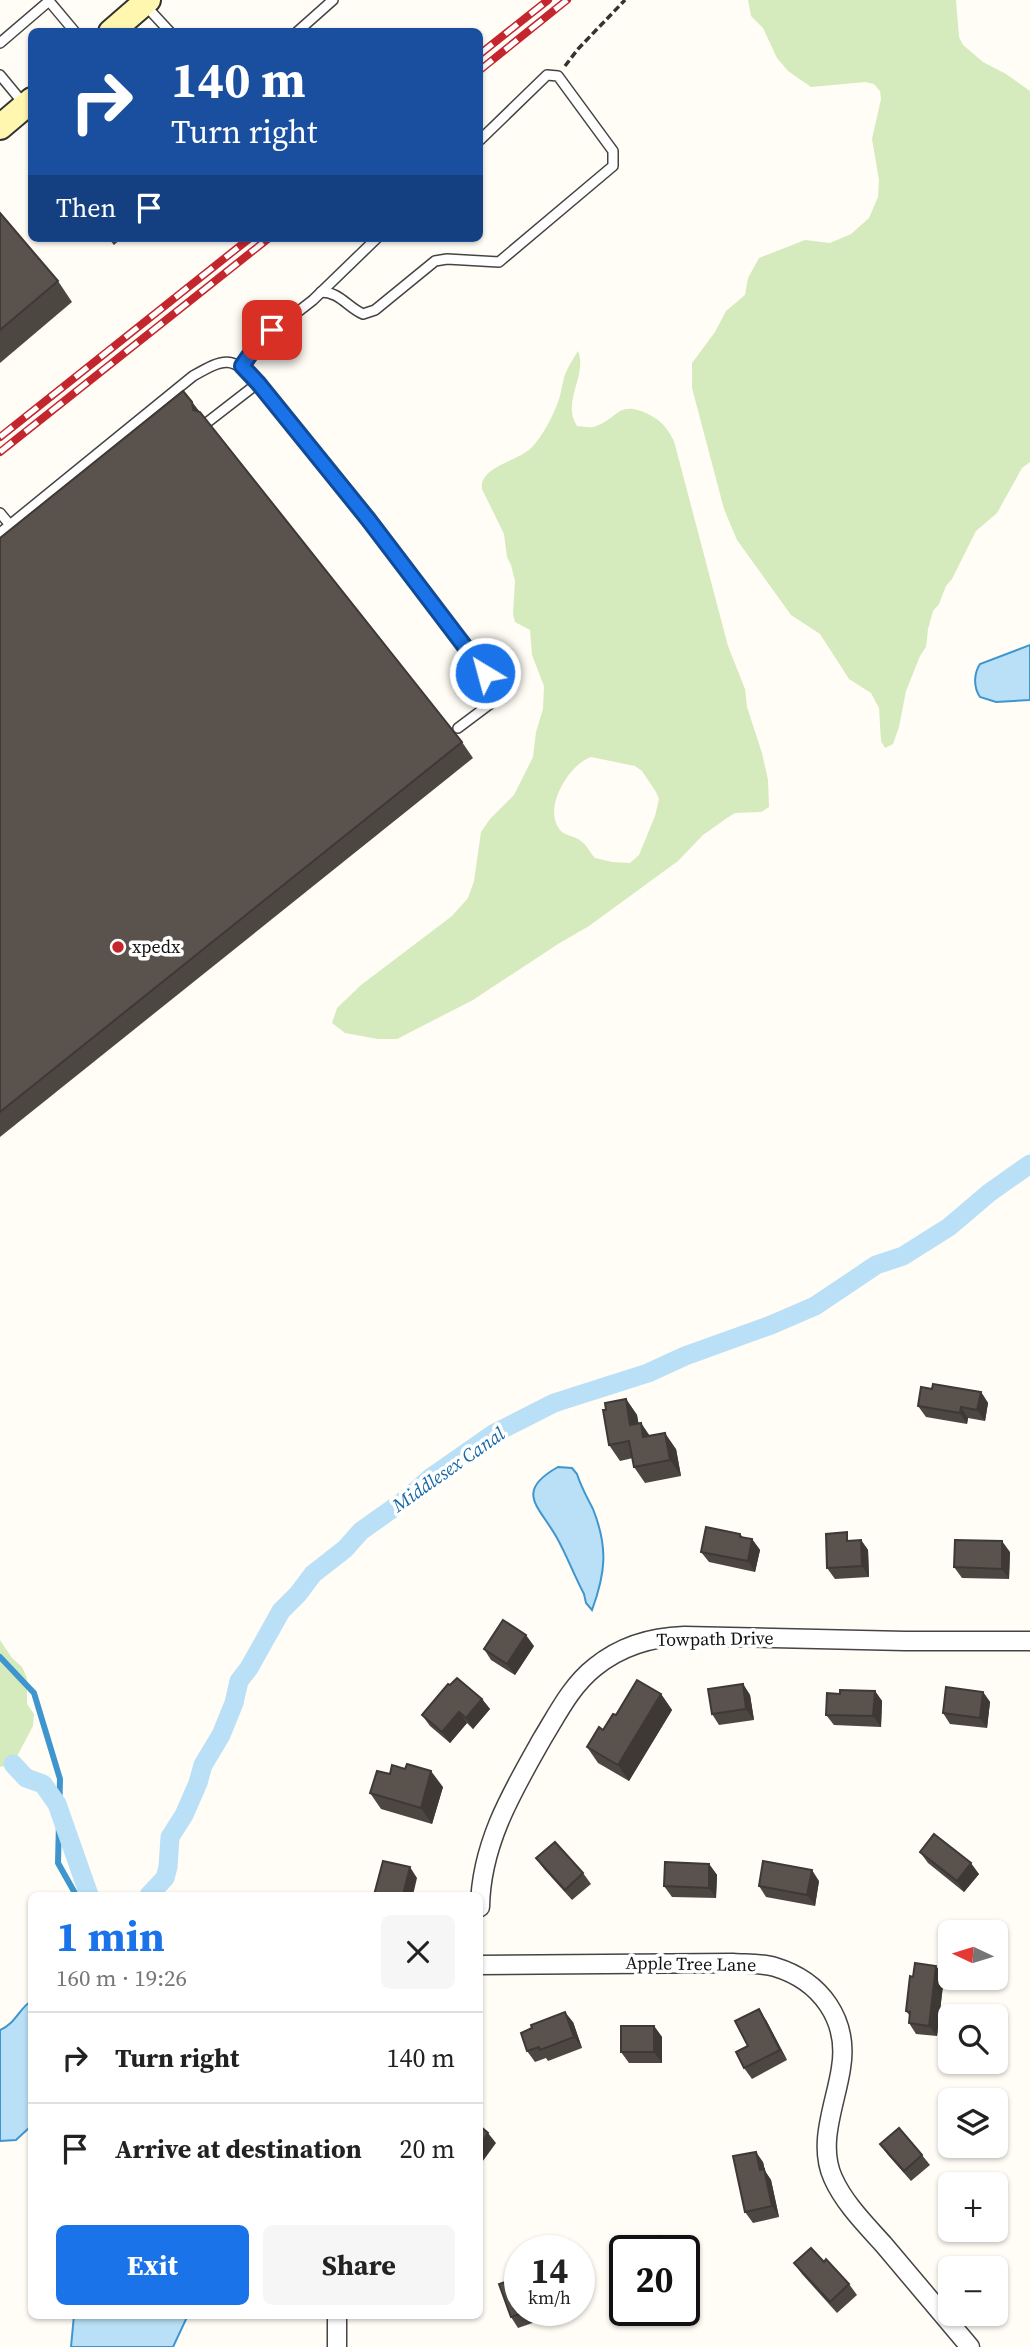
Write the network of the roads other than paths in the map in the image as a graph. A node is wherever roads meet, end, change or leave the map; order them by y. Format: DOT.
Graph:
graph roads {
  1 [pos="62,0"];
  2 [pos="333,0"];
  3 [pos="146,2"];
  4 [pos="51,3"];
  5 [pos="72,28"];
  6 [pos="119,28"];
  7 [pos="167,28"];
  8 [pos="302,28"];
  9 [pos="0,43"];
  10 [pos="0,75"];
  11 [pos="28,103"];
  12 [pos="0,127"];
  13 [pos="483,137"];
  14 [pos="373,242"];
  15 [pos="321,292"];
  16 [pos="242,366"];
  17 [pos="258,383"];
  18 [pos="209,421"];
  19 [pos="0,513"];
  20 [pos="10,525"];
  21 [pos="0,533"];
  22 [pos="458,728"];
  23 [pos="1030,1641"];
  24 [pos="482,1892"];
  25 [pos="483,1965"];
  26 [pos="337,2319"];
  27 [pos="337,2347"];
  28 [pos="970,2347"];
  1 -- 4 [label="lane"];
  2 -- 8 [label="lane"];
  3 -- 6 [label="main road"];
  3 -- 7 [label="lane"];
  4 -- 5 [label="lane"];
  4 -- 9 [label="lane"];
  10 -- 11 [label="lane"];
  11 -- 12 [label="main road"];
  13 -- 15 [label="lane"];
  14 -- 15 [label="lane"];
  15 -- 16 [label="lane"];
  16 -- 17 [label="lane"];
  16 -- 20 [label="lane"];
  17 -- 18 [label="lane"];
  17 -- 22 [label="lane"];
  19 -- 20 [label="lane"];
  20 -- 21 [label="lane"];
  23 -- 24 [label="street, Towpath Drive"];
  25 -- 28 [label="street, Apple Tree Lane"];
  26 -- 27 [label="street"];
}
